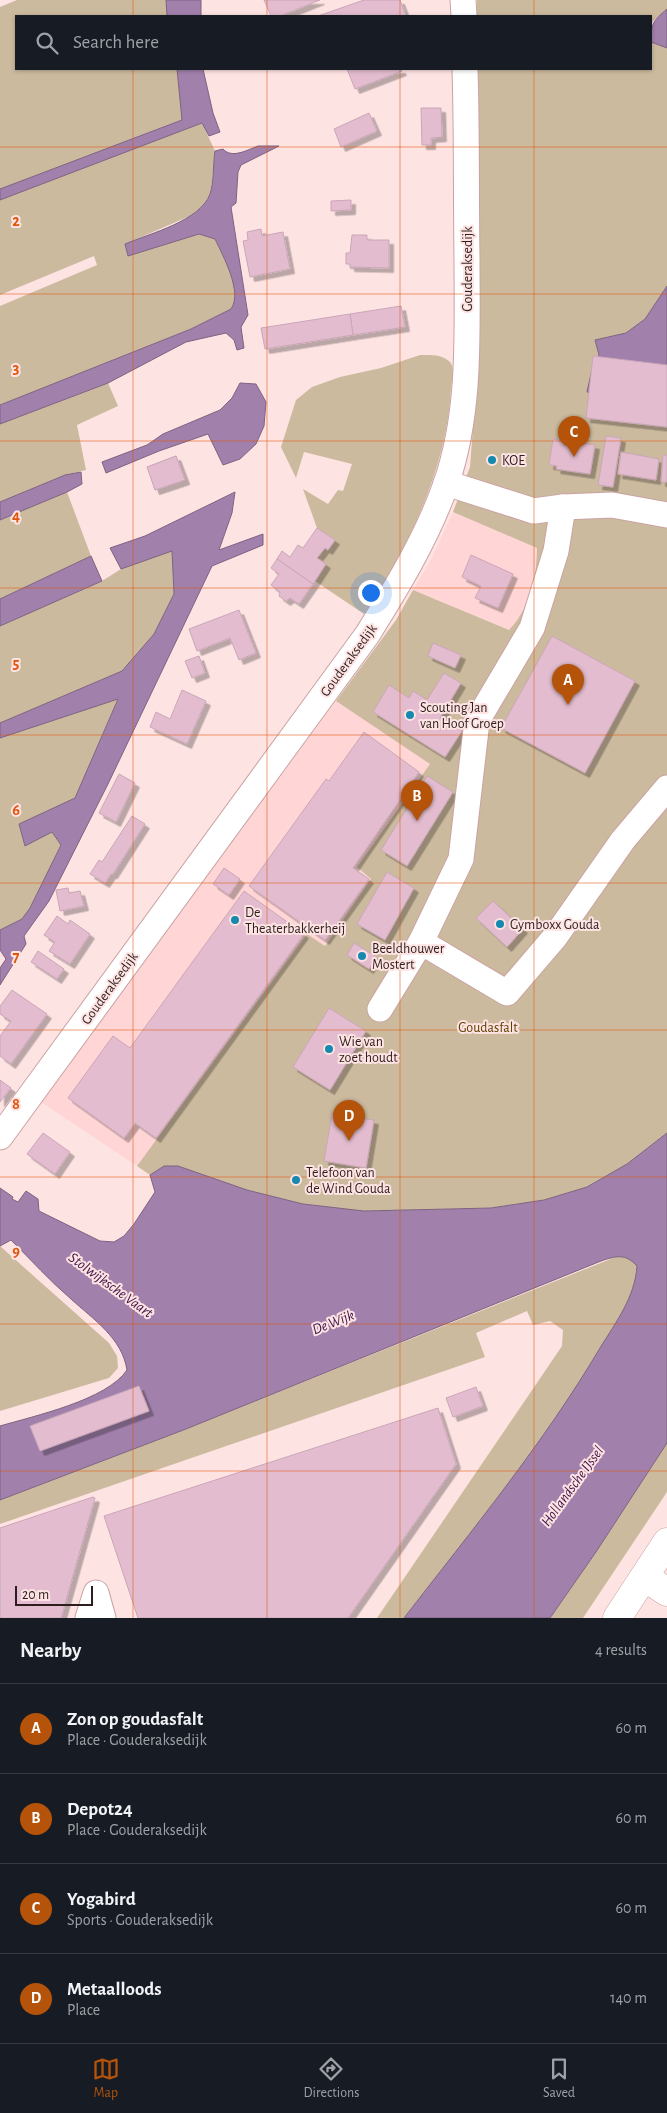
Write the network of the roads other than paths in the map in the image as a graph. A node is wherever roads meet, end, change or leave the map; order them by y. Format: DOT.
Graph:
graph roads {
  1 [pos="463,0"];
  2 [pos="464,15"];
  3 [pos="465,70"];
  4 [pos="446,484"];
  5 [pos="563,507"];
  6 [pos="667,515"];
  7 [pos="667,788"];
  8 [pos="421,942"];
  9 [pos="380,1008"];
  10 [pos="0,1137"];
  11 [pos="667,1542"];
  12 [pos="644,1577"];
  13 [pos="667,1592"];
  14 [pos="88,1618"];
  15 [pos="103,1618"];
  16 [pos="617,1618"];
  1 -- 2 [label="street"];
  3 -- 4 [label="street, Gouderaksedijk"];
  4 -- 5 [label="street"];
  4 -- 10 [label="street, Gouderaksedijk"];
  5 -- 6 [label="street"];
  5 -- 8 [label="street"];
  7 -- 8 [label="street"];
  8 -- 9 [label="street"];
  11 -- 12 [label="main road"];
  12 -- 13 [label="main road"];
  12 -- 16 [label="main road"];
  14 -- 15 [label="street"];
}
